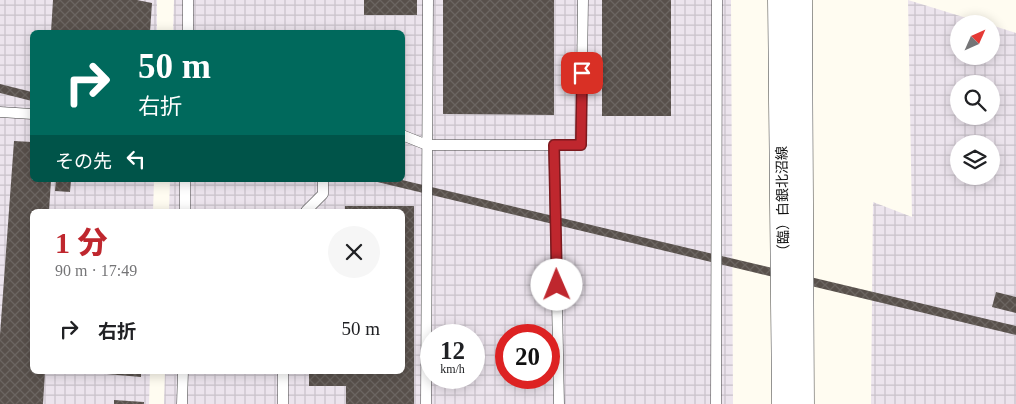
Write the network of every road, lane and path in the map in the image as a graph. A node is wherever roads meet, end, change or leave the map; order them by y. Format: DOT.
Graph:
graph roads {
  1 [pos="188,0"];
  2 [pos="428,0"];
  3 [pos="583,0"];
  4 [pos="716,0"];
  5 [pos="780,0"];
  6 [pos="800,0"];
  7 [pos="188,30"];
  8 [pos="0,112"];
  9 [pos="30,114"];
  10 [pos="405,136"];
  11 [pos="427,145"];
  12 [pos="554,145"];
  13 [pos="186,182"];
  14 [pos="323,182"];
  15 [pos="792,183"];
  16 [pos="185,209"];
  17 [pos="308,209"];
  18 [pos="183,374"];
  19 [pos="283,374"];
  20 [pos="182,404"];
  21 [pos="283,404"];
  22 [pos="426,404"];
  23 [pos="558,404"];
  24 [pos="716,404"];
  25 [pos="784,404"];
  26 [pos="802,404"];
  1 -- 7 [label="lane"];
  2 -- 11 [label="lane"];
  3 -- 12 [label="lane"];
  4 -- 24 [label="lane"];
  5 -- 15 [label="street, （臨）白銀北沼線"];
  6 -- 15 [label="street, （臨）白銀北沼線"];
  8 -- 9 [label="lane"];
  10 -- 11 [label="lane"];
  11 -- 12 [label="lane"];
  11 -- 22 [label="lane"];
  12 -- 23 [label="lane"];
  13 -- 16 [label="lane"];
  14 -- 17 [label="lane"];
  15 -- 25 [label="street, （臨）白銀北沼線"];
  15 -- 26 [label="street, （臨）白銀北沼線"];
  18 -- 20 [label="lane"];
  19 -- 21 [label="lane"];
}
